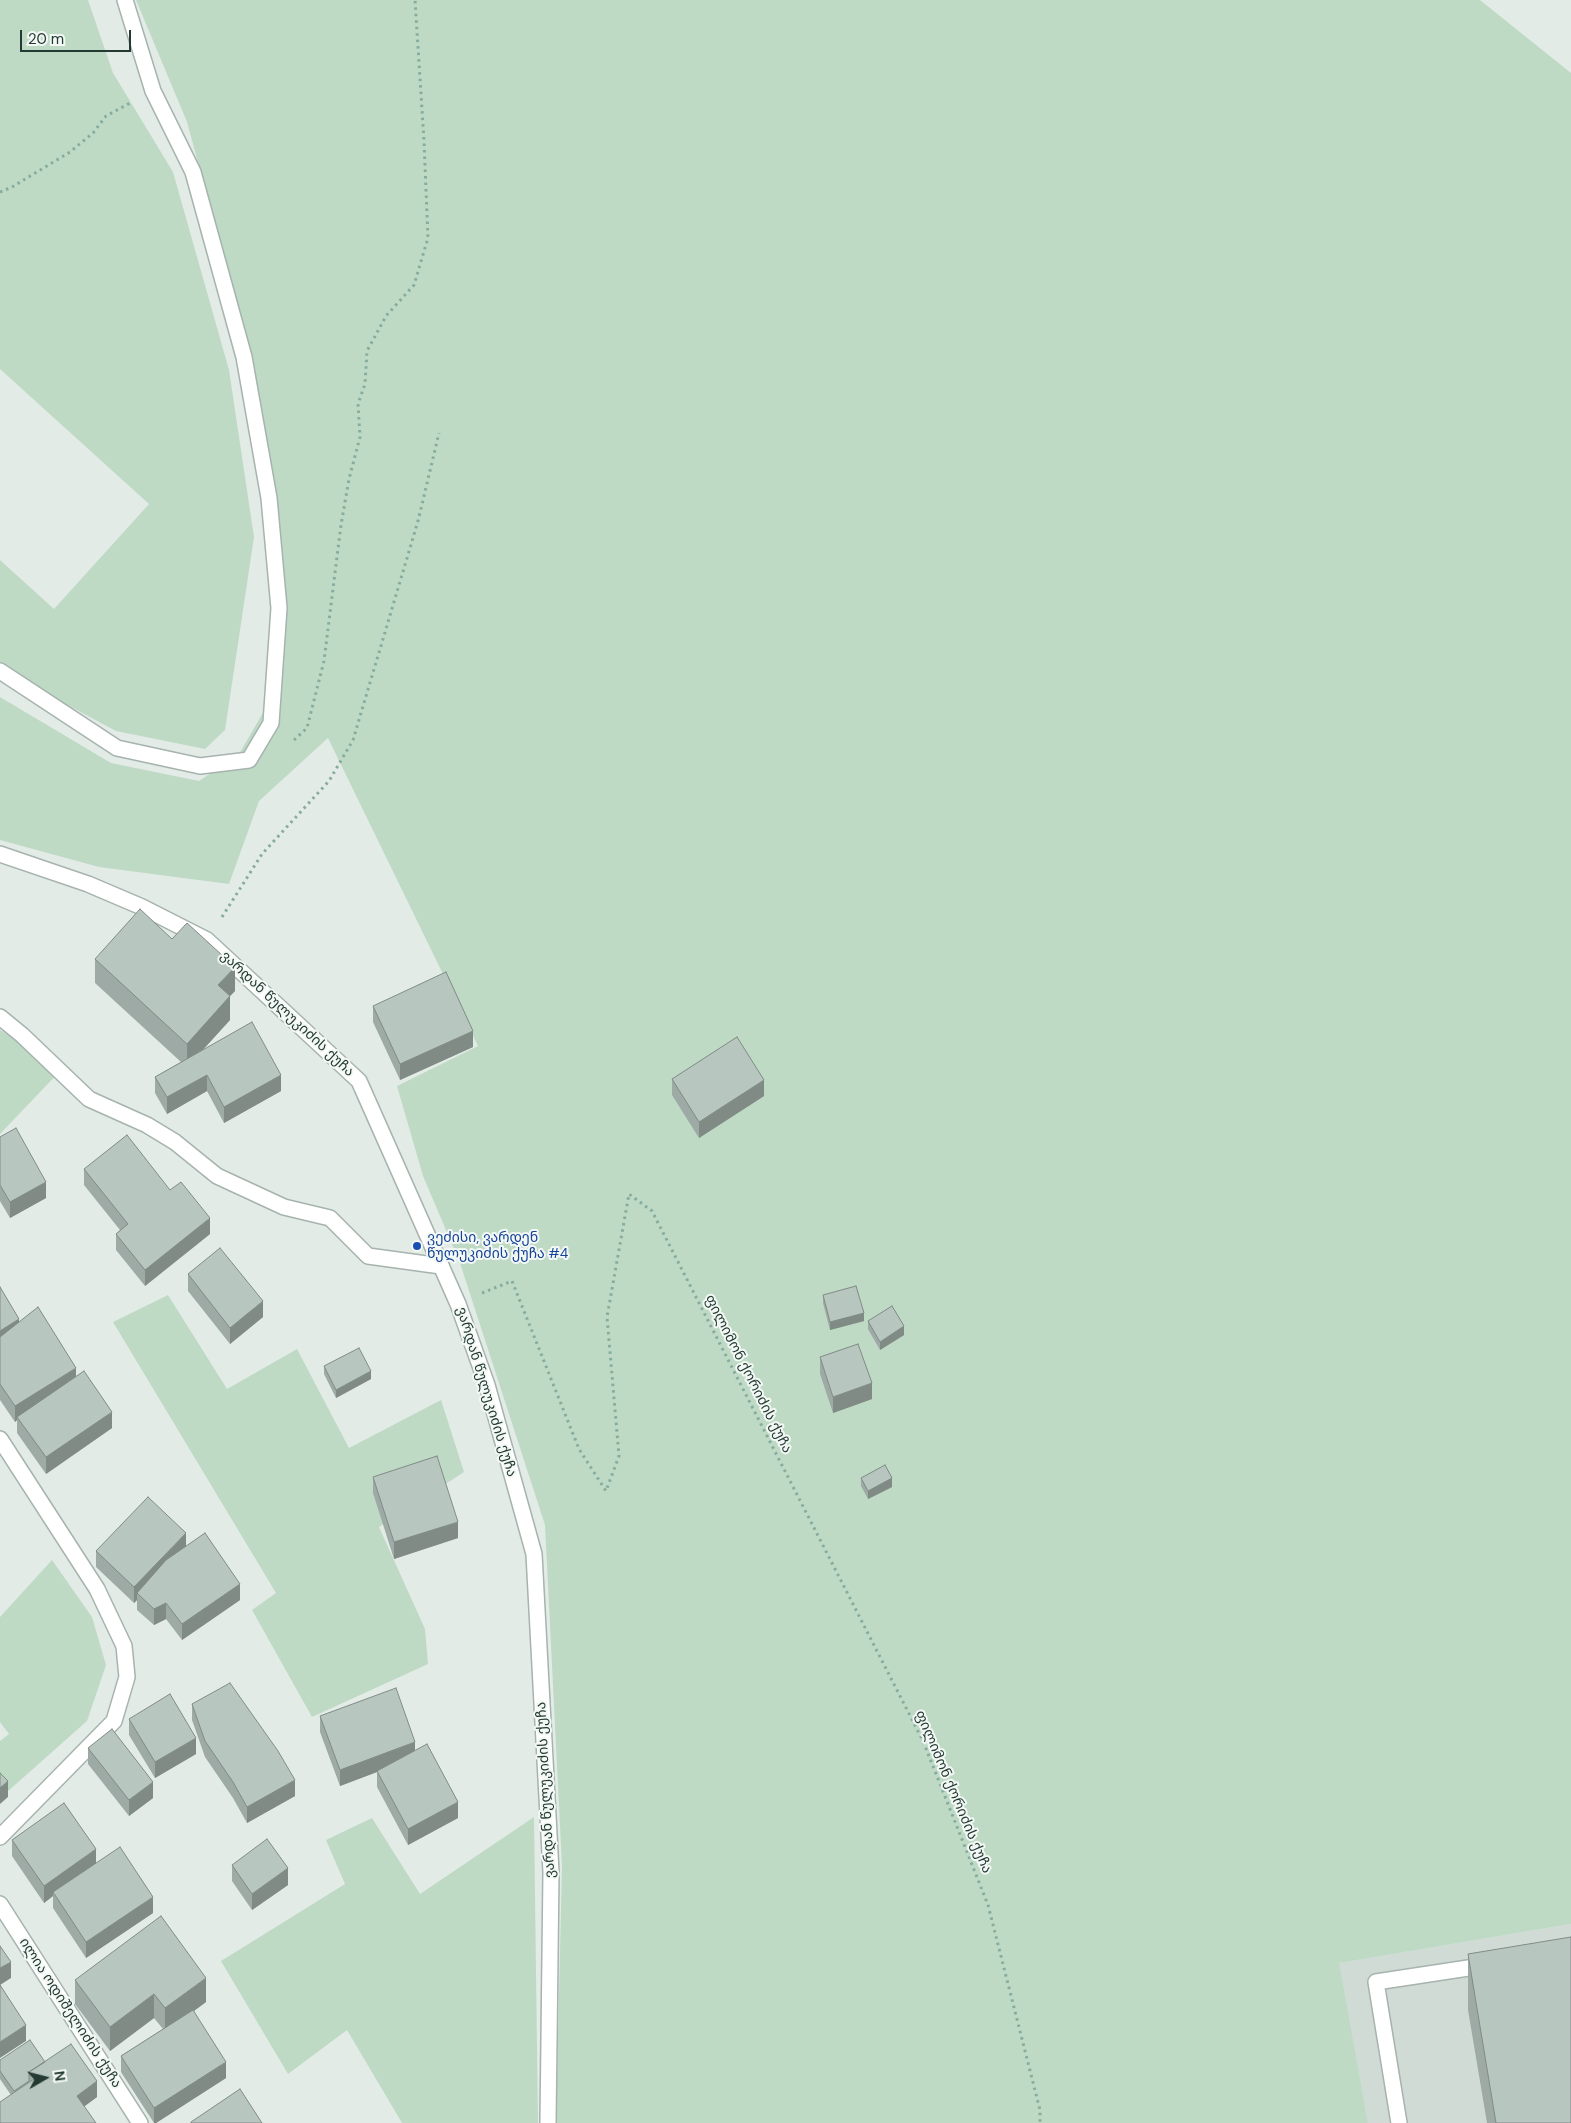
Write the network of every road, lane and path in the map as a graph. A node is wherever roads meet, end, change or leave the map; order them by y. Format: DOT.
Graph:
graph roads {
  1 [pos="125,0"];
  2 [pos="415,0"];
  3 [pos="153,91"];
  4 [pos="0,192"];
  5 [pos="439,433"];
  6 [pos="0,671"];
  7 [pos="294,741"];
  8 [pos="0,854"];
  9 [pos="207,940"];
  10 [pos="0,1017"];
  11 [pos="441,1266"];
  12 [pos="458,1304"];
  13 [pos="0,1439"];
  14 [pos="0,1836"];
  15 [pos="0,1904"];
  16 [pos="1503,1963"];
  17 [pos="140,2123"];
  18 [pos="548,2123"];
  19 [pos="1040,2123"];
  20 [pos="1399,2123"];
  1 -- 3 [label="street"];
  2 -- 7 [label="path"];
  3 -- 4 [label="path"];
  3 -- 6 [label="street"];
  5 -- 9 [label="path"];
  8 -- 9 [label="street, ვარდან წულუკიძის ქუჩა"];
  9 -- 11 [label="street, ვარდან წულუკიძის ქუჩა"];
  10 -- 11 [label="street"];
  11 -- 12 [label="street, ვარდან წულუკიძის ქუჩა"];
  12 -- 18 [label="street, ვარდან წულუკიძის ქუჩა"];
  12 -- 19 [label="path, ფილიმონ ქორიძის ქუჩა"];
  13 -- 14 [label="street"];
  15 -- 17 [label="street, ილია ოდიშელიძის ქუჩა"];
  16 -- 20 [label="street"];
}
